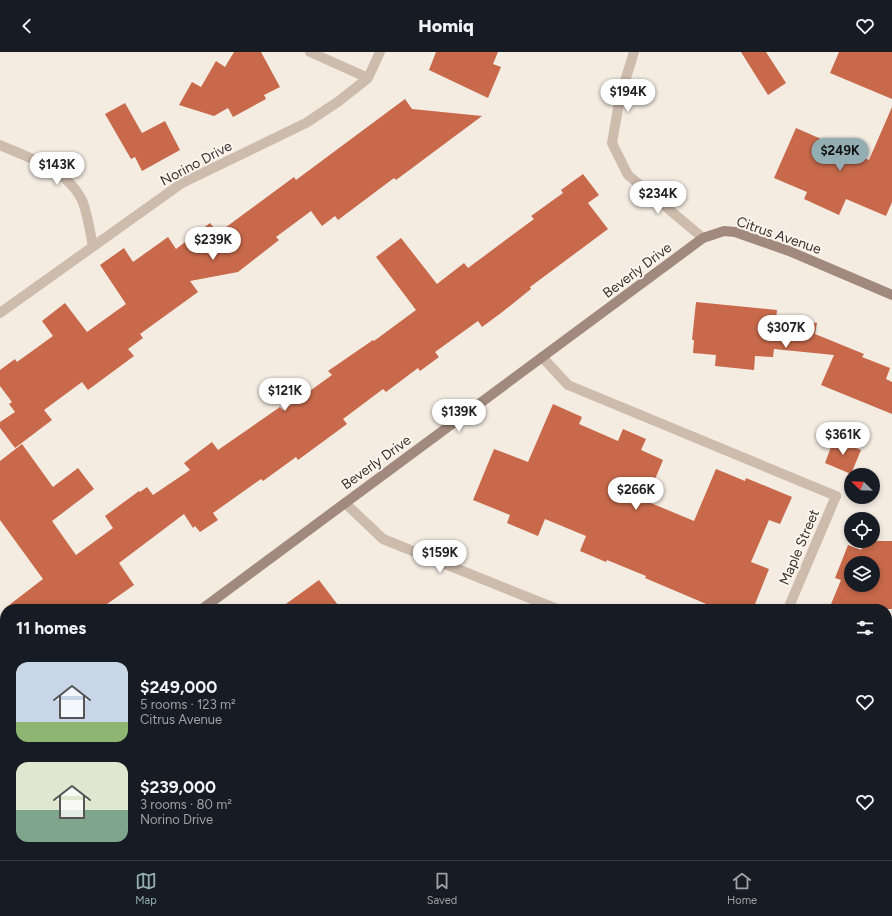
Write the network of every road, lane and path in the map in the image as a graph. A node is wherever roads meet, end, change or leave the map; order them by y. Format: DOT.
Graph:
graph roads {
  1 [pos="310,52"];
  2 [pos="380,52"];
  3 [pos="634,52"];
  4 [pos="368,78"];
  5 [pos="0,145"];
  6 [pos="703,238"];
  7 [pos="93,246"];
  8 [pos="892,295"];
  9 [pos="0,313"];
  10 [pos="542,357"];
  11 [pos="345,503"];
  12 [pos="209,604"];
  13 [pos="545,604"];
  14 [pos="790,604"];
  1 -- 4 [label="street"];
  2 -- 4 [label="street, Norino Drive"];
  3 -- 6 [label="street"];
  4 -- 7 [label="street, Norino Drive"];
  5 -- 7 [label="street"];
  6 -- 8 [label="street, Citrus Avenue"];
  6 -- 10 [label="street, Beverly Drive"];
  7 -- 9 [label="street, Norino Drive"];
  10 -- 11 [label="street, Beverly Drive"];
  10 -- 14 [label="street, Maple Street"];
  11 -- 12 [label="street, Beverly Drive"];
  11 -- 13 [label="street"];
}
